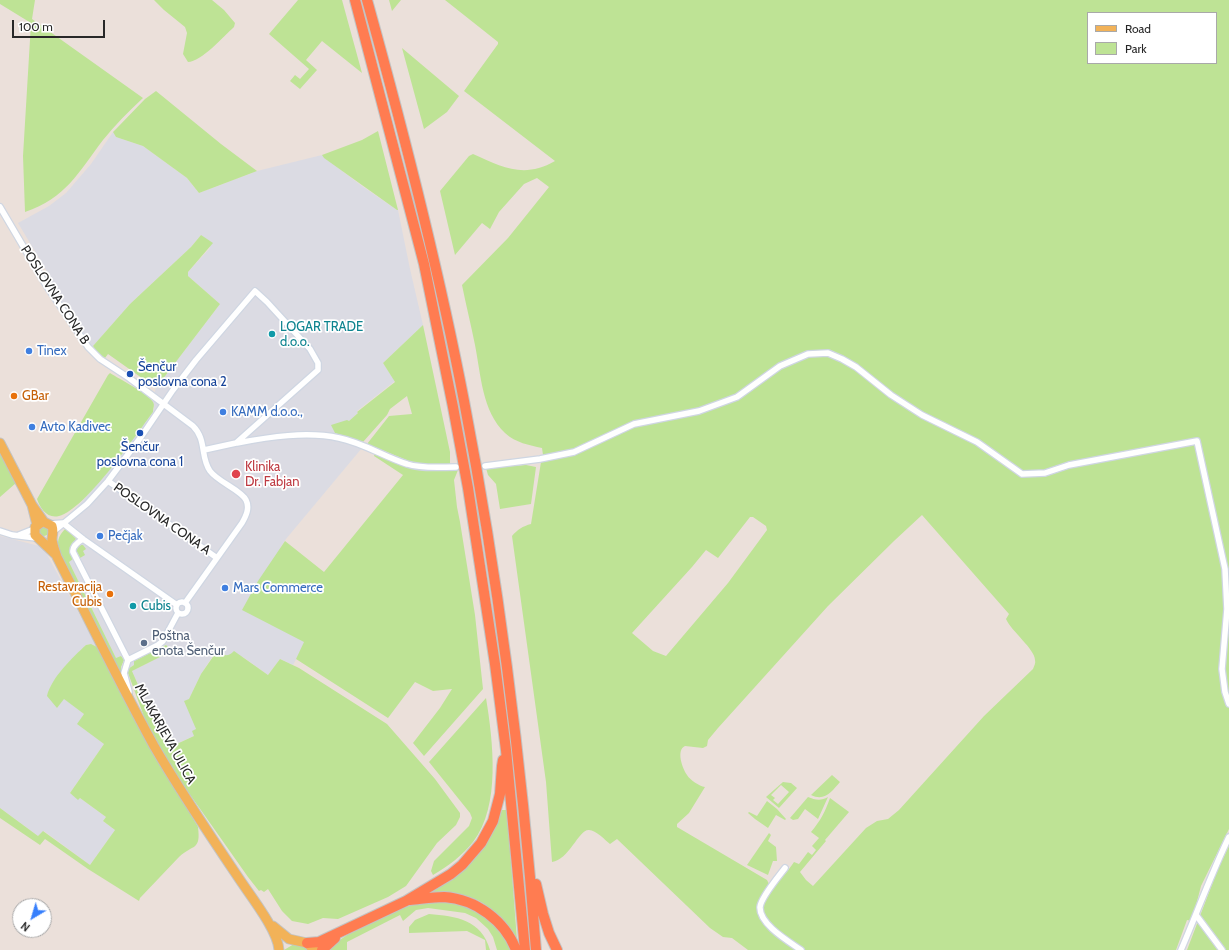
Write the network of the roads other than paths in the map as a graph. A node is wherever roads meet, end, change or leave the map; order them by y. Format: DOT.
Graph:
graph roads {
  1 [pos="355,0"];
  2 [pos="367,0"];
  3 [pos="0,207"];
  4 [pos="164,403"];
  5 [pos="0,443"];
  6 [pos="236,443"];
  7 [pos="204,450"];
  8 [pos="485,466"];
  9 [pos="456,467"];
  10 [pos="108,481"];
  11 [pos="63,523"];
  12 [pos="0,531"];
  13 [pos="43,531"];
  14 [pos="19,535"];
  15 [pos="83,539"];
  16 [pos="217,558"];
  17 [pos="185,603"];
  18 [pos="177,605"];
  19 [pos="178,613"];
  20 [pos="128,660"];
  21 [pos="1229,704"];
  22 [pos="135,712"];
  23 [pos="506,750"];
  24 [pos="1229,837"];
  25 [pos="785,868"];
  26 [pos="530,871"];
  27 [pos="406,901"];
  28 [pos="1196,915"];
  29 [pos="264,916"];
  30 [pos="344,930"];
  31 [pos="295,941"];
  32 [pos="311,947"];
  33 [pos="280,950"];
  34 [pos="322,950"];
  35 [pos="516,950"];
  36 [pos="525,950"];
  37 [pos="536,950"];
  38 [pos="557,950"];
  39 [pos="801,950"];
  40 [pos="1181,950"];
  41 [pos="1222,950"];
  1 -- 23 [label="highway"];
  2 -- 26 [label="highway"];
  3 -- 4 [label="street, POSLOVNA CONA B"];
  4 -- 6 [label="street"];
  4 -- 7 [label="street, POSLOVNA CONA A"];
  4 -- 10 [label="street"];
  5 -- 13 [label="main road"];
  6 -- 7 [label="street"];
  6 -- 9 [label="street"];
  7 -- 16 [label="street, POSLOVNA CONA A"];
  8 -- 21 [label="street"];
  10 -- 11 [label="street"];
  10 -- 16 [label="street, POSLOVNA CONA A"];
  11 -- 13 [label="street"];
  11 -- 15 [label="street"];
  12 -- 14 [label="street"];
  13 -- 14 [label="street"];
  13 -- 14 [label="street"];
  13 -- 22 [label="main road, MLAKARJEVA ULICA"];
  15 -- 18 [label="street"];
  15 -- 20 [label="street"];
  16 -- 17 [label="street, POSLOVNA CONA A"];
  17 -- 18 [label="street"];
  17 -- 19 [label="street"];
  18 -- 19 [label="street"];
  19 -- 20 [label="street"];
  20 -- 22 [label="street"];
  22 -- 29 [label="main road, MLAKARJEVA ULICA"];
  23 -- 27 [label="highway"];
  23 -- 36 [label="highway"];
  24 -- 28 [label="street"];
  25 -- 39 [label="street"];
  26 -- 37 [label="highway"];
  26 -- 38 [label="highway"];
  27 -- 30 [label="highway"];
  27 -- 35 [label="highway"];
  28 -- 40 [label="street"];
  28 -- 41 [label="street"];
  29 -- 31 [label="main road"];
  29 -- 33 [label="main road"];
  30 -- 32 [label="highway"];
  30 -- 34 [label="highway"];
  31 -- 32 [label="main road"];
  31 -- 33 [label="main road"];
}
